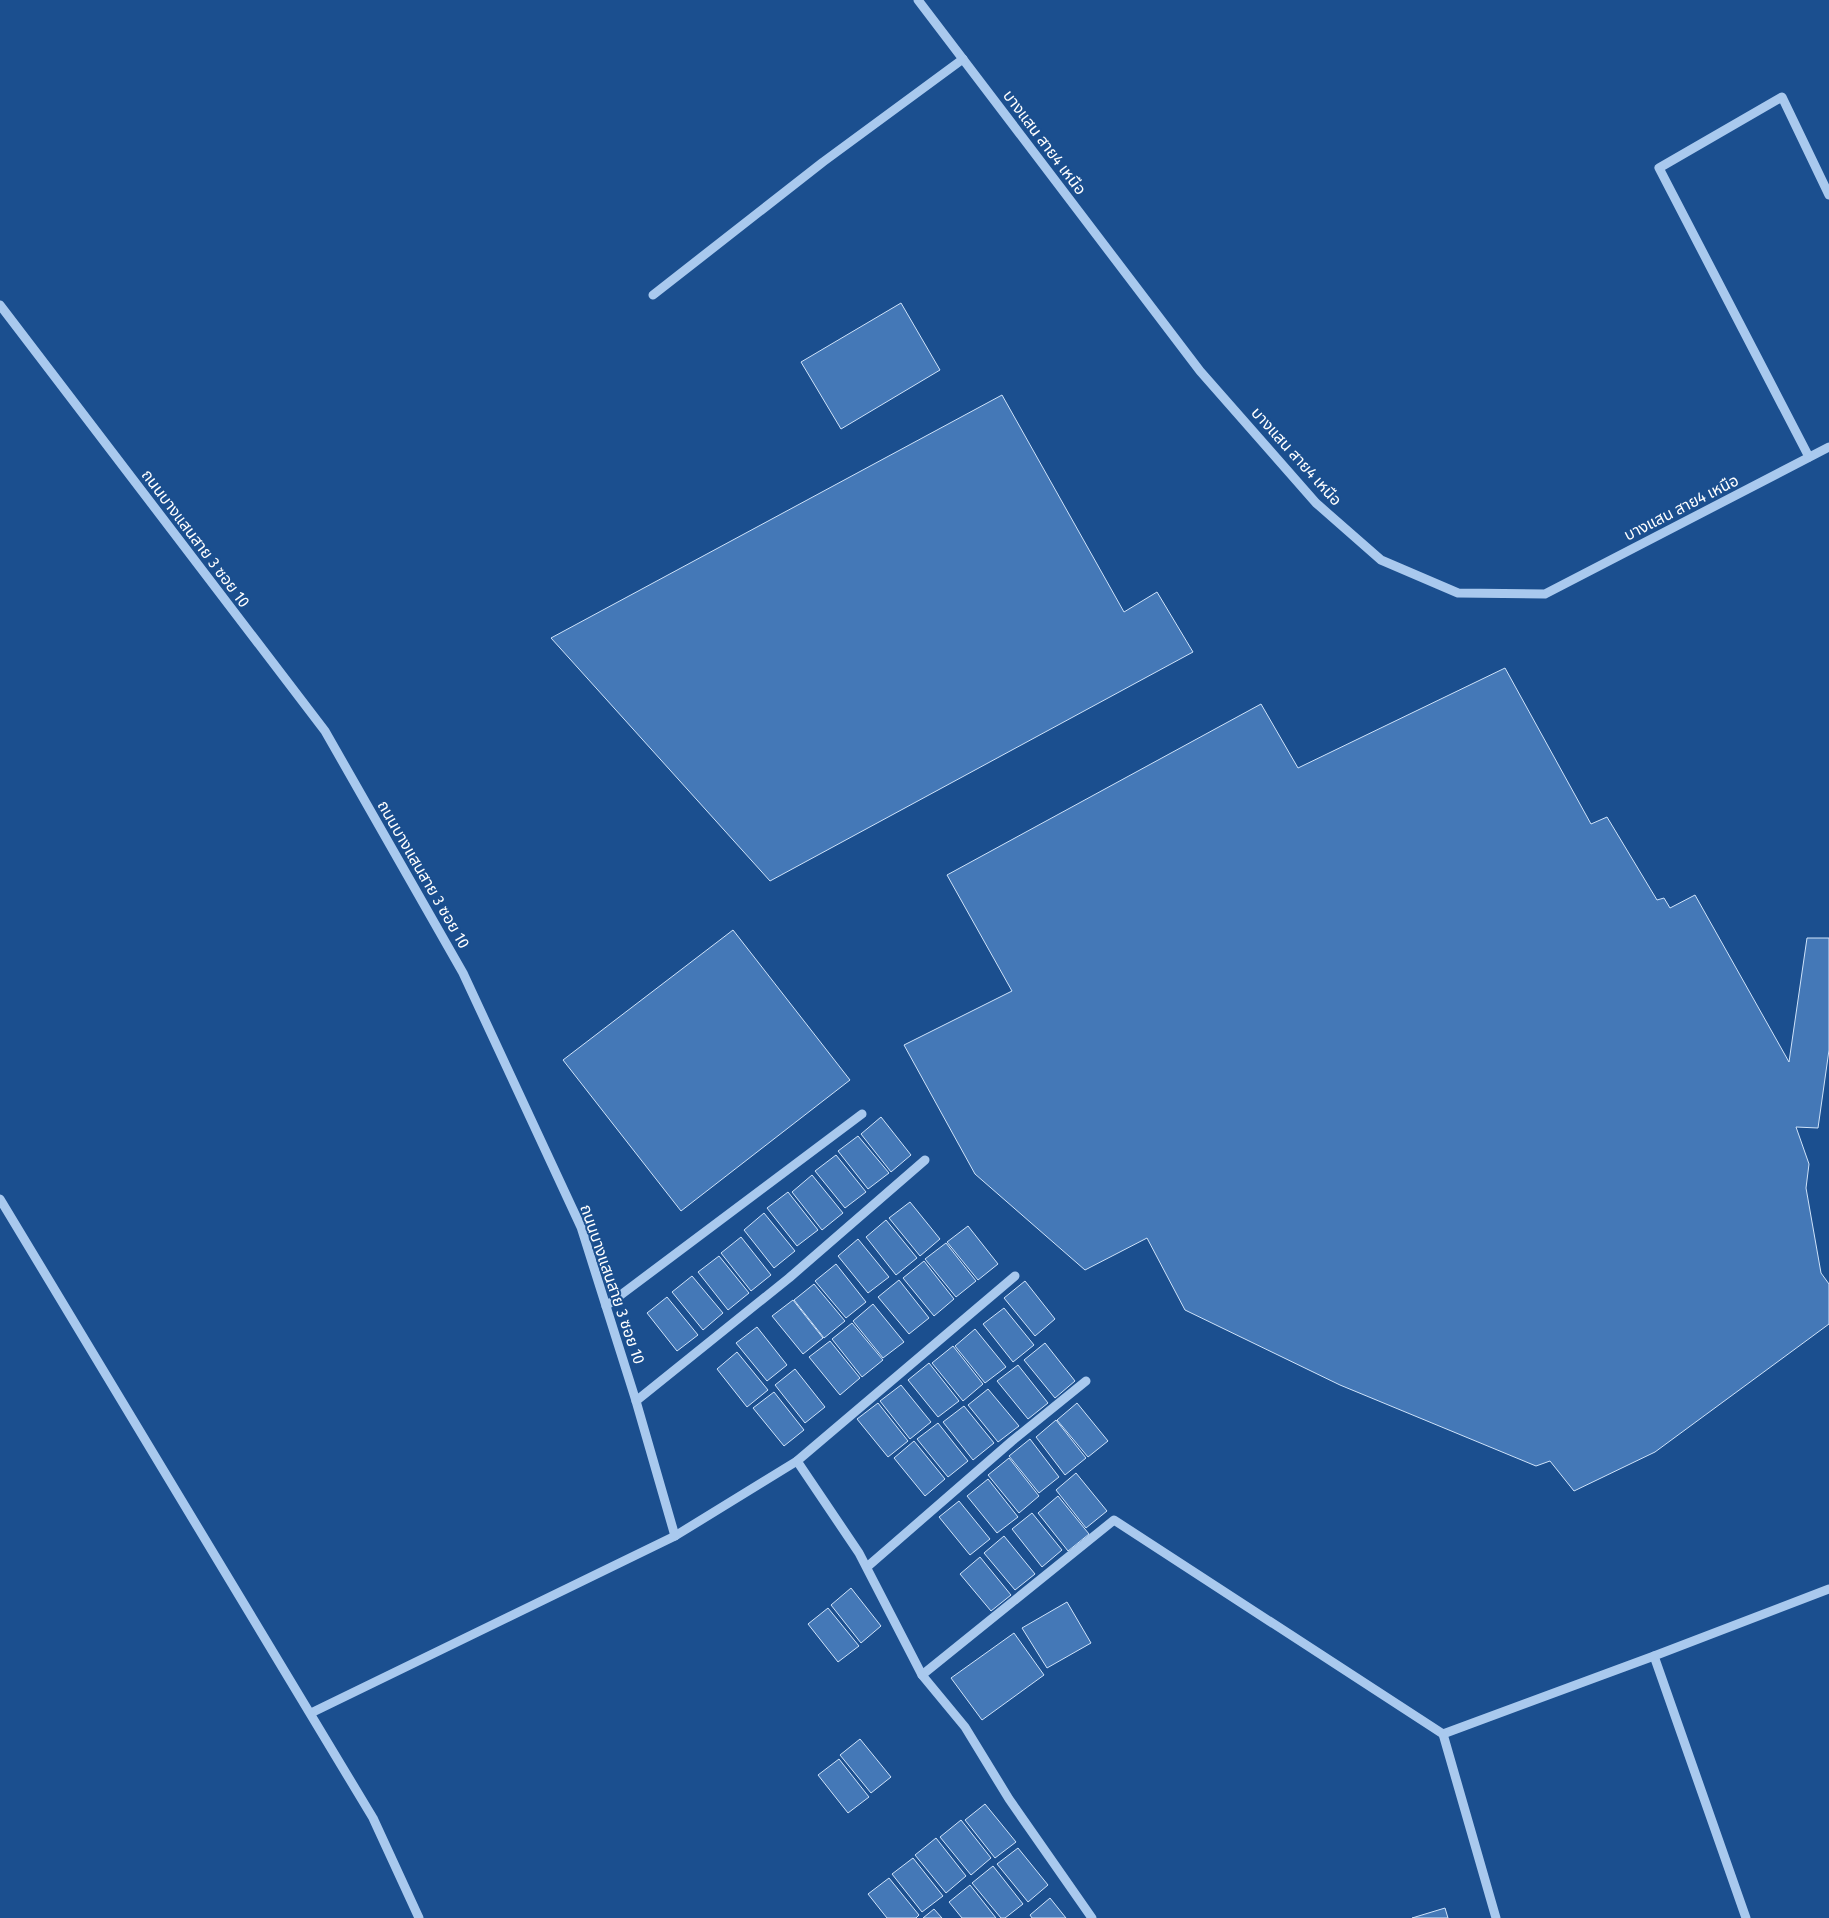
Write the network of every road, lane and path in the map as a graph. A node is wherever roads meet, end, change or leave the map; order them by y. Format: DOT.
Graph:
graph roads {
  1 [pos="918,0"];
  2 [pos="963,59"];
  3 [pos="1829,195"];
  4 [pos="653,295"];
  5 [pos="0,305"];
  6 [pos="1829,447"];
  7 [pos="1809,458"];
  8 [pos="862,1114"];
  9 [pos="925,1160"];
  10 [pos="0,1198"];
  11 [pos="1014,1276"];
  12 [pos="606,1306"];
  13 [pos="1086,1381"];
  14 [pos="636,1401"];
  15 [pos="797,1461"];
  16 [pos="675,1536"];
  17 [pos="867,1567"];
  18 [pos="1829,1588"];
  19 [pos="1654,1656"];
  20 [pos="922,1675"];
  21 [pos="311,1713"];
  22 [pos="1443,1734"];
  23 [pos="419,1918"];
  24 [pos="1092,1918"];
  25 [pos="1496,1918"];
  26 [pos="1746,1918"];
  1 -- 2 [label="street, บางแสน สาย4 เหนือ"];
  2 -- 4 [label="street"];
  2 -- 7 [label="street, บางแสน สาย4 เหนือ"];
  3 -- 7 [label="street"];
  5 -- 12 [label="street, ถนนบางแสนสาย 3 ซอย 10"];
  6 -- 7 [label="street, บางแสน สาย4 เหนือ"];
  8 -- 12 [label="street"];
  9 -- 14 [label="street"];
  10 -- 21 [label="street"];
  11 -- 15 [label="street"];
  12 -- 14 [label="street, ถนนบางแสนสาย 3 ซอย 10"];
  13 -- 17 [label="street"];
  14 -- 16 [label="street, ถนนบางแสนสาย 3 ซอย 10"];
  15 -- 16 [label="street"];
  15 -- 17 [label="street"];
  16 -- 21 [label="street"];
  17 -- 20 [label="street"];
  18 -- 19 [label="street"];
  19 -- 22 [label="street"];
  19 -- 26 [label="street"];
  20 -- 22 [label="street"];
  20 -- 24 [label="street"];
  21 -- 23 [label="street"];
  22 -- 25 [label="street"];
}
